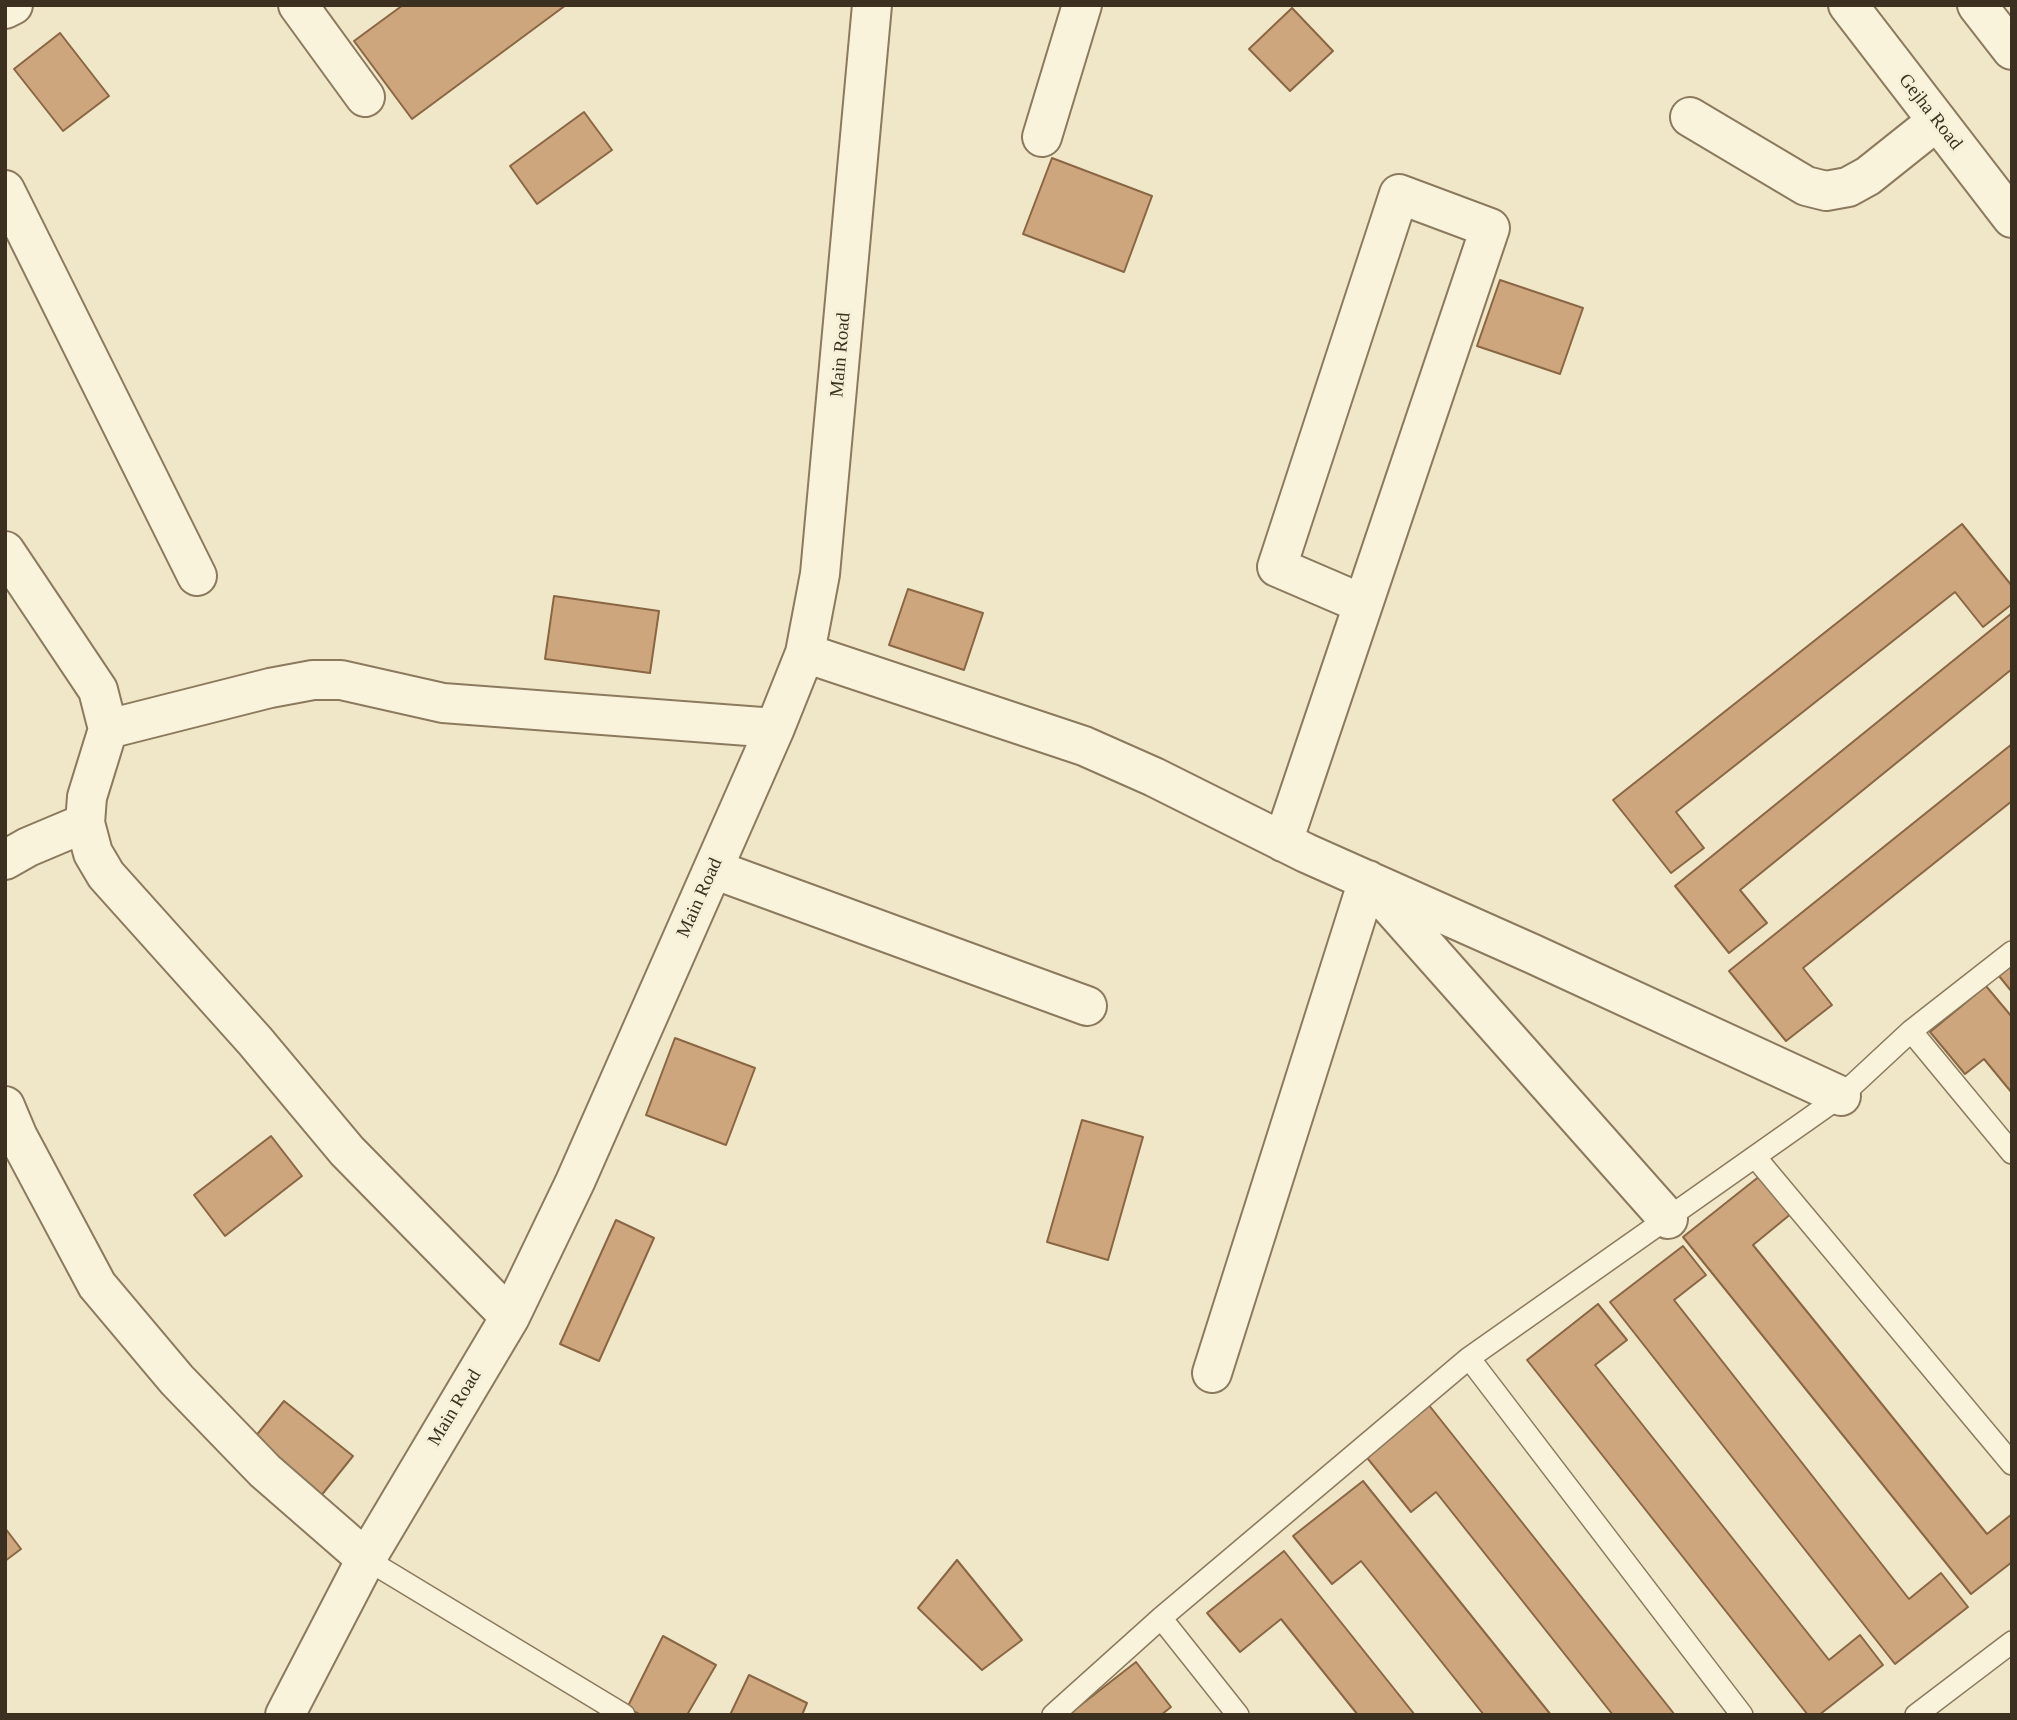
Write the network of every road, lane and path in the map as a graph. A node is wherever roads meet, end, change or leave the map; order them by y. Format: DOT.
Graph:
graph roads {
  1 [pos="13,5"];
  2 [pos="298,5"];
  3 [pos="872,5"];
  4 [pos="1082,5"];
  5 [pos="1848,5"];
  6 [pos="1977,5"];
  7 [pos="5,9"];
  8 [pos="2012,50"];
  9 [pos="365,97"];
  10 [pos="1690,117"];
  11 [pos="1937,121"];
  12 [pos="1042,137"];
  13 [pos="5,190"];
  14 [pos="2012,218"];
  15 [pos="5,551"];
  16 [pos="197,576"];
  17 [pos="1363,604"];
  18 [pos="805,653"];
  19 [pos="775,728"];
  20 [pos="108,729"];
  21 [pos="85,823"];
  22 [pos="1283,842"];
  23 [pos="5,860"];
  24 [pos="713,869"];
  25 [pos="1368,880"];
  26 [pos="2012,952"];
  27 [pos="1087,1006"];
  28 [pos="1911,1031"];
  29 [pos="1841,1096"];
  30 [pos="5,1106"];
  31 [pos="2012,1153"];
  32 [pos="1756,1158"];
  33 [pos="1668,1219"];
  34 [pos="510,1317"];
  35 [pos="1469,1358"];
  36 [pos="1212,1373"];
  37 [pos="2012,1464"];
  38 [pos="366,1559"];
  39 [pos="1161,1618"];
  40 [pos="2012,1642"];
  41 [pos="285,1715"];
  42 [pos="624,1715"];
  43 [pos="1053,1715"];
  44 [pos="1238,1715"];
  45 [pos="1742,1715"];
  46 [pos="1916,1715"];
  1 -- 7 [label="street"];
  2 -- 9 [label="street"];
  3 -- 18 [label="street, Main Road"];
  4 -- 12 [label="street"];
  5 -- 11 [label="street, Gejha Road"];
  6 -- 8 [label="street"];
  10 -- 11 [label="street"];
  11 -- 14 [label="street, Gejha Road"];
  13 -- 16 [label="street"];
  15 -- 20 [label="street"];
  17 -- 17 [label="street"];
  17 -- 22 [label="street"];
  18 -- 19 [label="street, Main Road"];
  18 -- 22 [label="street"];
  19 -- 20 [label="street"];
  19 -- 24 [label="street, Main Road"];
  20 -- 21 [label="street"];
  21 -- 23 [label="street"];
  21 -- 34 [label="street"];
  22 -- 25 [label="street"];
  24 -- 27 [label="street"];
  24 -- 34 [label="street, Main Road"];
  25 -- 29 [label="street"];
  25 -- 33 [label="street"];
  25 -- 36 [label="street"];
  26 -- 28 [label="lane"];
  28 -- 29 [label="lane"];
  28 -- 31 [label="lane"];
  29 -- 32 [label="lane"];
  30 -- 38 [label="street"];
  32 -- 33 [label="lane"];
  32 -- 37 [label="lane"];
  33 -- 35 [label="lane"];
  34 -- 38 [label="street, Main Road"];
  35 -- 39 [label="lane"];
  35 -- 45 [label="lane"];
  38 -- 41 [label="street, Main Road"];
  38 -- 42 [label="lane"];
  39 -- 43 [label="lane"];
  39 -- 44 [label="lane"];
  40 -- 46 [label="lane"];
}
